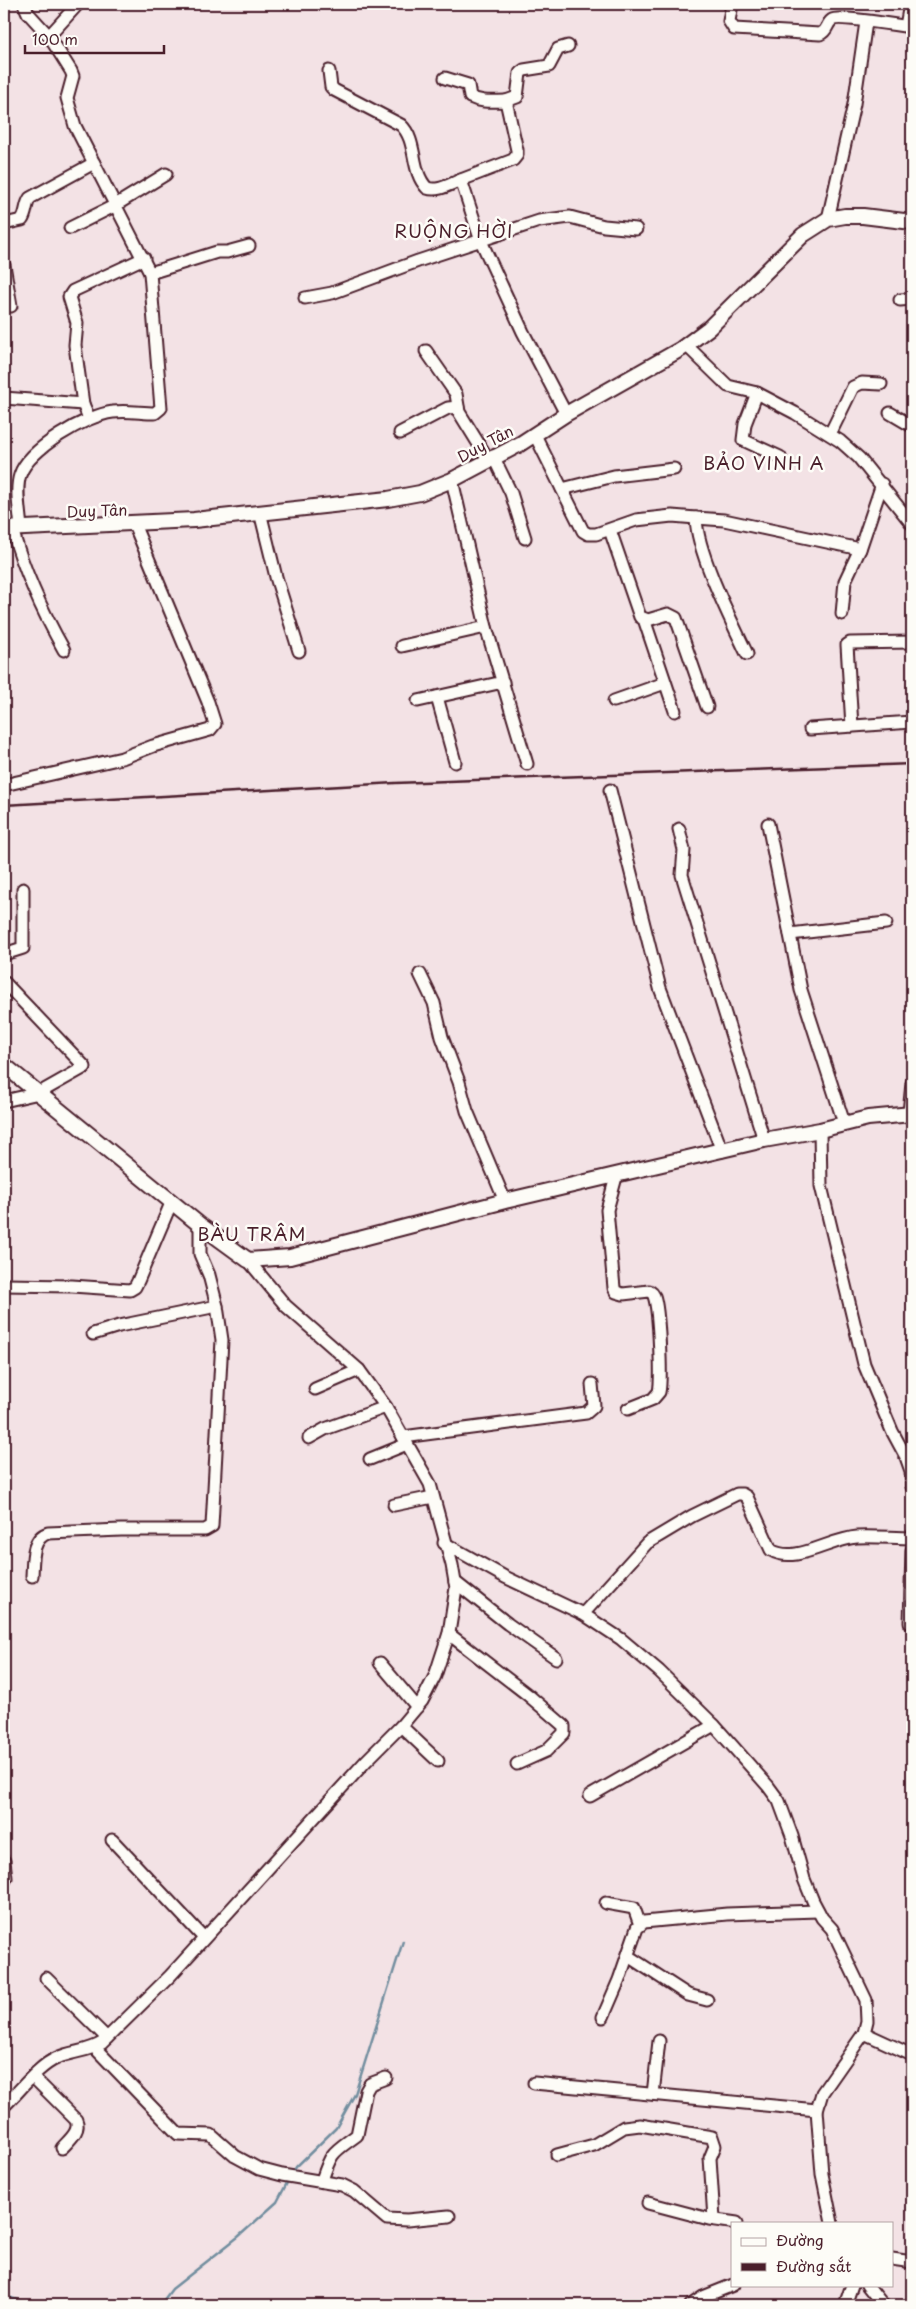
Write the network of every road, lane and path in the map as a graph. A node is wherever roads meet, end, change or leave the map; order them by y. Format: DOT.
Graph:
graph roads {
  1 [pos="24,4"];
  2 [pos="78,4"];
  3 [pos="732,4"];
  4 [pos="910,4"];
  5 [pos="866,22"];
  6 [pos="909,26"];
  7 [pos="49,36"];
  8 [pos="568,46"];
  9 [pos="329,71"];
  10 [pos="445,78"];
  11 [pos="506,101"];
  12 [pos="94,163"];
  13 [pos="166,174"];
  14 [pos="461,180"];
  15 [pos="114,206"];
  16 [pos="828,219"];
  17 [pos="912,222"];
  18 [pos="4,224"];
  19 [pos="70,228"];
  20 [pos="636,229"];
  21 [pos="481,240"];
  22 [pos="249,246"];
  23 [pos="144,258"];
  24 [pos="4,265"];
  25 [pos="150,273"];
  26 [pos="304,298"];
  27 [pos="912,298"];
  28 [pos="900,300"];
  29 [pos="11,306"];
  30 [pos="686,346"];
  31 [pos="426,351"];
  32 [pos="881,384"];
  33 [pos="757,394"];
  34 [pos="4,398"];
  35 [pos="83,404"];
  36 [pos="458,407"];
  37 [pos="890,413"];
  38 [pos="566,414"];
  39 [pos="89,418"];
  40 [pos="912,426"];
  41 [pos="400,433"];
  42 [pos="535,434"];
  43 [pos="830,434"];
  44 [pos="780,457"];
  45 [pos="491,458"];
  46 [pos="674,469"];
  47 [pos="452,480"];
  48 [pos="882,484"];
  49 [pos="562,489"];
  50 [pos="260,512"];
  51 [pos="911,517"];
  52 [pos="696,518"];
  53 [pos="134,524"];
  54 [pos="12,529"];
  55 [pos="610,530"];
  56 [pos="525,538"];
  57 [pos="860,549"];
  58 [pos="842,614"];
  59 [pos="644,619"];
  60 [pos="486,627"];
  61 [pos="912,642"];
  62 [pos="402,646"];
  63 [pos="64,650"];
  64 [pos="299,651"];
  65 [pos="747,654"];
  66 [pos="503,682"];
  67 [pos="666,683"];
  68 [pos="437,696"];
  69 [pos="418,701"];
  70 [pos="614,701"];
  71 [pos="707,707"];
  72 [pos="675,711"];
  73 [pos="912,722"];
  74 [pos="852,726"];
  75 [pos="810,728"];
  76 [pos="454,762"];
  77 [pos="527,764"];
  78 [pos="4,785"];
  79 [pos="610,790"];
  80 [pos="768,824"];
  81 [pos="679,829"];
  82 [pos="23,889"];
  83 [pos="886,923"];
  84 [pos="790,934"];
  85 [pos="4,954"];
  86 [pos="420,974"];
  87 [pos="4,982"];
  88 [pos="4,1064"];
  89 [pos="912,1083"];
  90 [pos="39,1093"];
  91 [pos="4,1101"];
  92 [pos="911,1113"];
  93 [pos="844,1123"];
  94 [pos="820,1130"];
  95 [pos="764,1140"];
  96 [pos="722,1150"];
  97 [pos="616,1177"];
  98 [pos="172,1201"];
  99 [pos="505,1201"];
  100 [pos="200,1225"];
  101 [pos="248,1260"];
  102 [pos="4,1285"];
  103 [pos="217,1306"];
  104 [pos="93,1334"];
  105 [pos="359,1370"];
  106 [pos="592,1384"];
  107 [pos="315,1389"];
  108 [pos="386,1407"];
  109 [pos="628,1409"];
  110 [pos="309,1438"];
  111 [pos="405,1440"];
  112 [pos="370,1459"];
  113 [pos="912,1487"];
  114 [pos="433,1497"];
  115 [pos="394,1505"];
  116 [pos="912,1538"];
  117 [pos="444,1543"];
  118 [pos="912,1550"];
  119 [pos="32,1576"];
  120 [pos="455,1582"];
  121 [pos="583,1614"];
  122 [pos="910,1623"];
  123 [pos="449,1634"];
  124 [pos="556,1658"];
  125 [pos="380,1663"];
  126 [pos="417,1707"];
  127 [pos="714,1725"];
  128 [pos="401,1726"];
  129 [pos="438,1761"];
  130 [pos="517,1764"];
  131 [pos="590,1796"];
  132 [pos="112,1840"];
  133 [pos="4,1861"];
  134 [pos="4,1882"];
  135 [pos="606,1903"];
  136 [pos="818,1911"];
  137 [pos="640,1925"];
  138 [pos="204,1938"];
  139 [pos="628,1956"];
  140 [pos="46,1978"];
  141 [pos="707,2000"];
  142 [pos="603,2017"];
  143 [pos="864,2033"];
  144 [pos="107,2038"];
  145 [pos="659,2041"];
  146 [pos="94,2048"];
  147 [pos="912,2055"];
  148 [pos="33,2078"];
  149 [pos="386,2078"];
  150 [pos="534,2083"];
  151 [pos="653,2094"];
  152 [pos="4,2106"];
  153 [pos="817,2110"];
  154 [pos="62,2148"];
  155 [pos="558,2155"];
  156 [pos="322,2180"];
  157 [pos="648,2203"];
  158 [pos="449,2216"];
  159 [pos="714,2219"];
  160 [pos="731,2222"];
  161 [pos="832,2222"];
  162 [pos="894,2260"];
  163 [pos="912,2262"];
  164 [pos="731,2286"];
  165 [pos="852,2286"];
  166 [pos="868,2286"];
  167 [pos="691,2305"];
  168 [pos="846,2305"];
  169 [pos="883,2305"];
  1 -- 7 [label="street"];
  2 -- 7 [label="street"];
  3 -- 5 [label="street"];
  4 -- 6 [label="street"];
  5 -- 6 [label="street"];
  5 -- 16 [label="street"];
  7 -- 12 [label="street"];
  8 -- 11 [label="street"];
  9 -- 14 [label="street"];
  10 -- 11 [label="street"];
  11 -- 14 [label="street"];
  12 -- 15 [label="street"];
  12 -- 18 [label="street"];
  13 -- 15 [label="street"];
  14 -- 21 [label="street"];
  15 -- 19 [label="street"];
  15 -- 23 [label="street"];
  16 -- 17 [label="street, Duy Tân"];
  16 -- 30 [label="street, Duy Tân"];
  20 -- 21 [label="street"];
  21 -- 26 [label="street"];
  21 -- 38 [label="street"];
  22 -- 25 [label="street"];
  23 -- 25 [label="street"];
  23 -- 35 [label="street"];
  24 -- 29 [label="street"];
  25 -- 39 [label="street"];
  27 -- 28 [label="street"];
  30 -- 33 [label="street"];
  30 -- 38 [label="street, Duy Tân"];
  31 -- 36 [label="street"];
  32 -- 43 [label="street"];
  33 -- 43 [label="street"];
  33 -- 44 [label="street"];
  34 -- 35 [label="street"];
  35 -- 39 [label="street"];
  36 -- 41 [label="street"];
  36 -- 45 [label="street"];
  37 -- 40 [label="street"];
  38 -- 42 [label="street, Duy Tân"];
  39 -- 54 [label="street"];
  42 -- 45 [label="street, Duy Tân"];
  42 -- 49 [label="street"];
  43 -- 48 [label="street"];
  45 -- 47 [label="street, Duy Tân"];
  45 -- 56 [label="street"];
  46 -- 49 [label="street"];
  47 -- 50 [label="street, Duy Tân"];
  47 -- 60 [label="street"];
  48 -- 51 [label="street"];
  48 -- 57 [label="street"];
  49 -- 55 [label="street"];
  50 -- 53 [label="street, Duy Tân"];
  50 -- 64 [label="street"];
  52 -- 55 [label="street"];
  52 -- 57 [label="street"];
  52 -- 65 [label="street"];
  53 -- 54 [label="street, Duy Tân"];
  53 -- 78 [label="street"];
  54 -- 63 [label="street"];
  55 -- 59 [label="street"];
  57 -- 58 [label="street"];
  59 -- 67 [label="street"];
  59 -- 71 [label="street"];
  60 -- 62 [label="street"];
  60 -- 66 [label="street"];
  61 -- 74 [label="street"];
  66 -- 68 [label="street"];
  66 -- 77 [label="street"];
  67 -- 70 [label="street"];
  67 -- 72 [label="street"];
  68 -- 69 [label="street"];
  68 -- 76 [label="street"];
  73 -- 74 [label="street"];
  74 -- 75 [label="street"];
  79 -- 96 [label="street"];
  80 -- 84 [label="street"];
  81 -- 95 [label="street"];
  82 -- 85 [label="street"];
  83 -- 84 [label="street"];
  84 -- 93 [label="street"];
  86 -- 99 [label="street"];
  87 -- 90 [label="street"];
  88 -- 90 [label="street"];
  89 -- 92 [label="street"];
  90 -- 91 [label="street"];
  90 -- 98 [label="street"];
  92 -- 93 [label="street"];
  93 -- 94 [label="street"];
  94 -- 95 [label="street"];
  94 -- 113 [label="street"];
  95 -- 96 [label="street"];
  96 -- 97 [label="street"];
  97 -- 99 [label="street"];
  97 -- 109 [label="street"];
  98 -- 100 [label="street"];
  98 -- 102 [label="street"];
  99 -- 101 [label="street"];
  100 -- 101 [label="street"];
  100 -- 103 [label="street"];
  101 -- 105 [label="street"];
  103 -- 104 [label="street"];
  103 -- 119 [label="street"];
  105 -- 107 [label="street"];
  105 -- 108 [label="street"];
  106 -- 111 [label="street"];
  108 -- 110 [label="street"];
  108 -- 111 [label="street"];
  111 -- 112 [label="street"];
  111 -- 114 [label="street"];
  114 -- 115 [label="street"];
  114 -- 117 [label="street"];
  116 -- 121 [label="street"];
  117 -- 120 [label="street"];
  117 -- 121 [label="street"];
  118 -- 122 [label="street"];
  120 -- 123 [label="street"];
  120 -- 124 [label="street"];
  121 -- 127 [label="street"];
  123 -- 126 [label="street"];
  123 -- 130 [label="street"];
  125 -- 126 [label="street"];
  126 -- 128 [label="street"];
  127 -- 131 [label="street"];
  127 -- 136 [label="street"];
  128 -- 129 [label="street"];
  128 -- 138 [label="street"];
  132 -- 138 [label="street"];
  133 -- 134 [label="street"];
  135 -- 137 [label="street"];
  136 -- 137 [label="street"];
  136 -- 143 [label="street"];
  137 -- 139 [label="street"];
  138 -- 144 [label="street"];
  139 -- 141 [label="street"];
  139 -- 142 [label="street"];
  140 -- 144 [label="street"];
  143 -- 147 [label="street"];
  143 -- 153 [label="street"];
  144 -- 146 [label="street"];
  145 -- 151 [label="street"];
  146 -- 148 [label="street"];
  146 -- 156 [label="street"];
  148 -- 152 [label="street"];
  148 -- 154 [label="street"];
  149 -- 156 [label="street"];
  150 -- 151 [label="street"];
  151 -- 153 [label="street"];
  153 -- 161 [label="street"];
  155 -- 159 [label="street"];
  156 -- 158 [label="street"];
  157 -- 159 [label="street"];
  159 -- 160 [label="street"];
  162 -- 163 [label="street"];
  164 -- 167 [label="street"];
  165 -- 168 [label="street"];
  166 -- 169 [label="street"];
}
